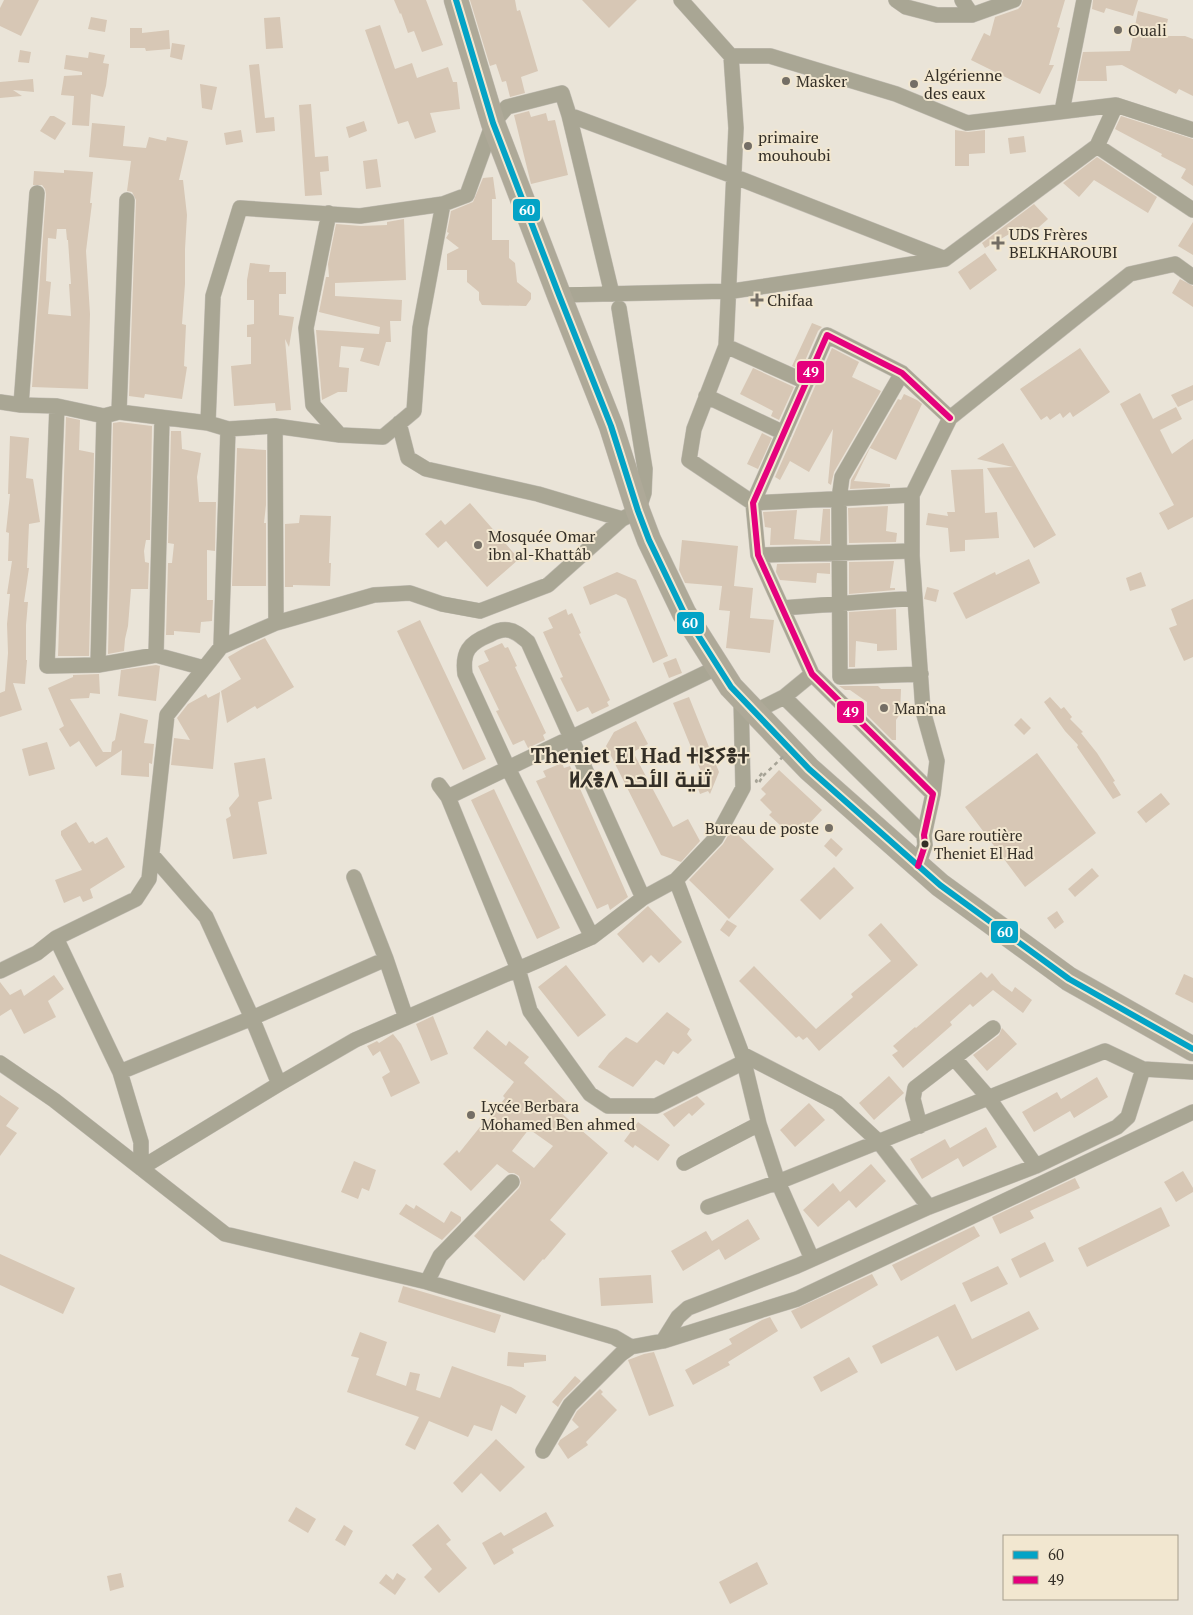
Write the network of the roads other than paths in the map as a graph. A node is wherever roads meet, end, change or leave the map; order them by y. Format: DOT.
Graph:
graph roads {
  1 [pos="456,0"];
  2 [pos="681,0"];
  3 [pos="896,0"];
  4 [pos="962,0"];
  5 [pos="1014,0"];
  6 [pos="1084,0"];
  7 [pos="972,15"];
  8 [pos="731,56"];
  9 [pos="1116,105"];
  10 [pos="1062,111"];
  11 [pos="569,115"];
  12 [pos="493,123"];
  13 [pos="1193,130"];
  14 [pos="1097,146"];
  15 [pos="734,176"];
  16 [pos="36,193"];
  17 [pos="127,200"];
  18 [pos="443,204"];
  19 [pos="1193,210"];
  20 [pos="329,213"];
  21 [pos="945,258"];
  22 [pos="1193,276"];
  23 [pos="727,291"];
  24 [pos="612,294"];
  25 [pos="559,296"];
  26 [pos="619,308"];
  27 [pos="726,346"];
  28 [pos="902,373"];
  29 [pos="806,382"];
  30 [pos="706,396"];
  31 [pos="0,402"];
  32 [pos="21,405"];
  33 [pos="57,406"];
  34 [pos="119,412"];
  35 [pos="104,416"];
  36 [pos="162,418"];
  37 [pos="950,418"];
  38 [pos="208,423"];
  39 [pos="399,424"];
  40 [pos="275,426"];
  41 [pos="228,429"];
  42 [pos="784,433"];
  43 [pos="340,435"];
  44 [pos="912,495"];
  45 [pos="839,498"];
  46 [pos="753,502"];
  47 [pos="630,515"];
  48 [pos="912,551"];
  49 [pos="840,553"];
  50 [pos="758,556"];
  51 [pos="915,598"];
  52 [pos="840,604"];
  53 [pos="782,608"];
  54 [pos="276,623"];
  55 [pos="222,647"];
  56 [pos="156,656"];
  57 [pos="98,665"];
  58 [pos="718,667"];
  59 [pos="204,668"];
  60 [pos="812,674"];
  61 [pos="921,674"];
  62 [pos="784,696"];
  63 [pos="748,705"];
  64 [pos="571,738"];
  65 [pos="508,768"];
  66 [pos="933,794"];
  67 [pos="924,835"];
  68 [pos="152,855"];
  69 [pos="918,866"];
  70 [pos="354,877"];
  71 [pos="676,880"];
  72 [pos="642,898"];
  73 [pos="592,937"];
  74 [pos="56,938"];
  75 [pos="386,959"];
  76 [pos="518,969"];
  77 [pos="0,971"];
  78 [pos="252,1018"];
  79 [pos="406,1018"];
  80 [pos="993,1028"];
  81 [pos="1193,1049"];
  82 [pos="743,1058"];
  83 [pos="954,1058"];
  84 [pos="0,1063"];
  85 [pos="1143,1069"];
  86 [pos="120,1072"];
  87 [pos="1193,1072"];
  88 [pos="279,1084"];
  89 [pos="988,1097"];
  90 [pos="1193,1112"];
  91 [pos="759,1124"];
  92 [pos="920,1126"];
  93 [pos="878,1141"];
  94 [pos="684,1163"];
  95 [pos="1036,1166"];
  96 [pos="141,1168"];
  97 [pos="512,1182"];
  98 [pos="778,1182"];
  99 [pos="708,1207"];
  100 [pos="929,1207"];
  101 [pos="812,1259"];
  102 [pos="428,1282"];
  103 [pos="663,1341"];
  104 [pos="631,1347"];
  105 [pos="544,1452"];
  1 -- 12 [label="main road"];
  2 -- 8 [label="street"];
  3 -- 7 [label="street"];
  4 -- 7 [label="street"];
  5 -- 7 [label="street"];
  6 -- 10 [label="street"];
  8 -- 10 [label="street"];
  8 -- 15 [label="street"];
  9 -- 10 [label="street"];
  9 -- 13 [label="street"];
  9 -- 14 [label="street"];
  11 -- 12 [label="street"];
  11 -- 15 [label="street"];
  11 -- 24 [label="street"];
  12 -- 18 [label="street"];
  12 -- 25 [label="main road"];
  14 -- 19 [label="street"];
  14 -- 21 [label="street"];
  15 -- 21 [label="street"];
  15 -- 23 [label="street"];
  16 -- 32 [label="street"];
  17 -- 34 [label="street"];
  18 -- 20 [label="street"];
  18 -- 39 [label="street"];
  20 -- 38 [label="street"];
  20 -- 43 [label="street"];
  21 -- 23 [label="street"];
  22 -- 37 [label="street"];
  23 -- 24 [label="street"];
  23 -- 27 [label="street"];
  24 -- 25 [label="street"];
  25 -- 47 [label="main road"];
  26 -- 47 [label="street"];
  27 -- 29 [label="street"];
  27 -- 30 [label="street"];
  28 -- 29 [label="street"];
  28 -- 37 [label="street"];
  28 -- 45 [label="street"];
  29 -- 42 [label="street"];
  30 -- 42 [label="street"];
  30 -- 46 [label="street"];
  31 -- 32 [label="street"];
  32 -- 33 [label="street"];
  33 -- 35 [label="street"];
  33 -- 57 [label="street"];
  34 -- 35 [label="street"];
  34 -- 36 [label="street"];
  35 -- 57 [label="street"];
  36 -- 38 [label="street"];
  36 -- 56 [label="street"];
  37 -- 44 [label="street"];
  38 -- 41 [label="street"];
  39 -- 43 [label="street"];
  39 -- 47 [label="street"];
  40 -- 41 [label="street"];
  40 -- 43 [label="street"];
  40 -- 54 [label="street"];
  41 -- 55 [label="street"];
  42 -- 46 [label="street"];
  44 -- 45 [label="street"];
  44 -- 48 [label="street"];
  45 -- 46 [label="street"];
  45 -- 49 [label="street"];
  46 -- 50 [label="street"];
  47 -- 54 [label="street"];
  47 -- 58 [label="main road"];
  48 -- 49 [label="street"];
  48 -- 51 [label="street"];
  49 -- 50 [label="street"];
  49 -- 52 [label="street"];
  50 -- 53 [label="street"];
  51 -- 52 [label="street"];
  51 -- 61 [label="street"];
  52 -- 53 [label="street"];
  52 -- 61 [label="street"];
  53 -- 60 [label="street"];
  54 -- 55 [label="street"];
  55 -- 59 [label="street"];
  56 -- 57 [label="street"];
  56 -- 59 [label="street"];
  58 -- 63 [label="main road"];
  58 -- 64 [label="street"];
  59 -- 68 [label="street"];
  60 -- 62 [label="street"];
  60 -- 66 [label="street"];
  61 -- 66 [label="street"];
  62 -- 63 [label="street"];
  62 -- 67 [label="street"];
  63 -- 69 [label="main road"];
  63 -- 71 [label="street"];
  64 -- 65 [label="street"];
  64 -- 65 [label="street"];
  64 -- 72 [label="street"];
  65 -- 73 [label="street"];
  65 -- 76 [label="street"];
  66 -- 67 [label="street"];
  67 -- 69 [label="street"];
  68 -- 74 [label="street"];
  68 -- 78 [label="street"];
  69 -- 81 [label="main road"];
  70 -- 75 [label="street"];
  71 -- 72 [label="street"];
  71 -- 82 [label="street"];
  72 -- 73 [label="street"];
  73 -- 76 [label="street"];
  74 -- 77 [label="street"];
  74 -- 86 [label="street"];
  75 -- 78 [label="street"];
  75 -- 79 [label="street"];
  76 -- 79 [label="street"];
  76 -- 82 [label="street"];
  78 -- 86 [label="street"];
  78 -- 88 [label="street"];
  79 -- 88 [label="street"];
  80 -- 83 [label="street"];
  82 -- 91 [label="street"];
  82 -- 93 [label="street"];
  83 -- 89 [label="street"];
  83 -- 92 [label="street"];
  84 -- 96 [label="street"];
  85 -- 87 [label="street"];
  85 -- 89 [label="street"];
  85 -- 95 [label="street"];
  86 -- 96 [label="street"];
  88 -- 96 [label="street"];
  89 -- 92 [label="street"];
  89 -- 95 [label="street"];
  90 -- 103 [label="street"];
  91 -- 94 [label="street"];
  91 -- 98 [label="street"];
  92 -- 93 [label="street"];
  93 -- 98 [label="street"];
  93 -- 100 [label="street"];
  95 -- 100 [label="street"];
  96 -- 102 [label="street"];
  97 -- 102 [label="street"];
  98 -- 99 [label="street"];
  98 -- 101 [label="street"];
  100 -- 101 [label="street"];
  101 -- 103 [label="street"];
  102 -- 104 [label="street"];
  103 -- 104 [label="street"];
  104 -- 105 [label="street"];
}
